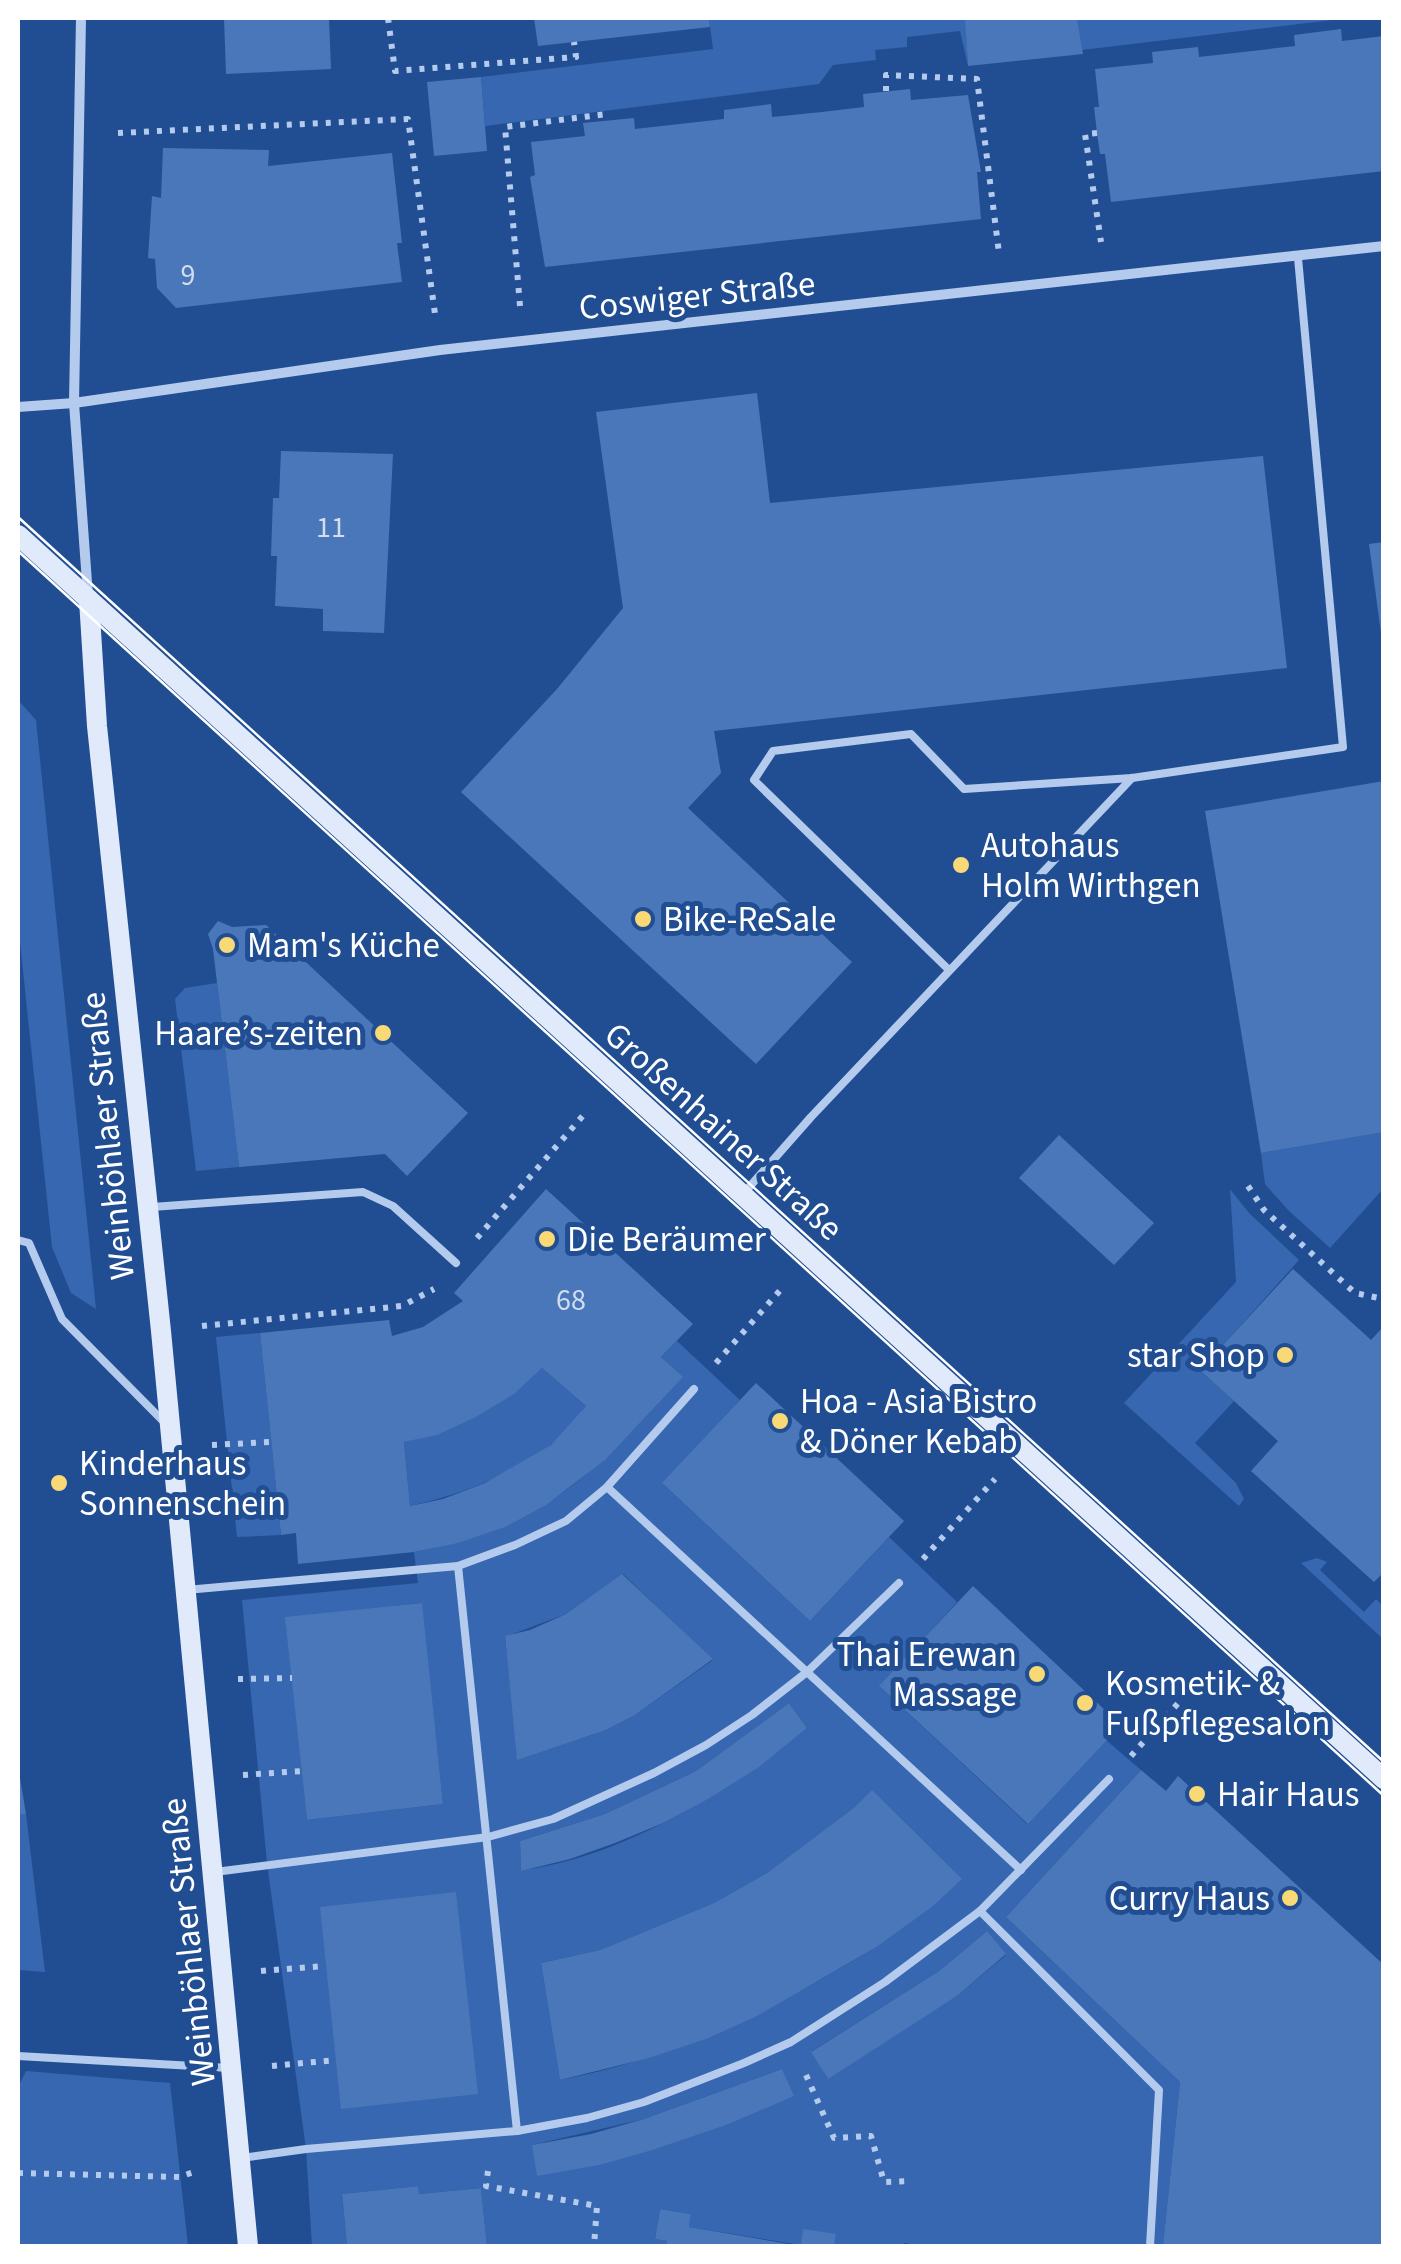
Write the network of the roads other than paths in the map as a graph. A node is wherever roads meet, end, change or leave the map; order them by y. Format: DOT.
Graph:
graph roads {
  1 [pos="81,18"];
  2 [pos="1384,246"];
  3 [pos="1298,258"];
  4 [pos="74,403"];
  5 [pos="18,408"];
  6 [pos="18,535"];
  7 [pos="88,600"];
  8 [pos="1132,778"];
  9 [pos="949,970"];
  10 [pos="744,1193"];
  11 [pos="148,1208"];
  12 [pos="18,1240"];
  13 [pos="456,1263"];
  14 [pos="694,1389"];
  15 [pos="171,1438"];
  16 [pos="607,1488"];
  17 [pos="458,1566"];
  18 [pos="899,1583"];
  19 [pos="186,1590"];
  20 [pos="807,1672"];
  21 [pos="1384,1779"];
  22 [pos="1109,1780"];
  23 [pos="488,1837"];
  24 [pos="1021,1870"];
  25 [pos="214,1872"];
  26 [pos="980,1911"];
  27 [pos="18,2056"];
  28 [pos="233,2069"];
  29 [pos="517,2131"];
  30 [pos="242,2158"];
  31 [pos="248,2246"];
  32 [pos="1150,2246"];
  1 -- 4 [label="street, Weinböhlaer Straße"];
  2 -- 3 [label="street, Coswiger Straße"];
  3 -- 4 [label="street, Coswiger Straße"];
  3 -- 8 [label="lane"];
  4 -- 5 [label="street, Coswiger Straße"];
  4 -- 7 [label="street, Weinböhlaer Straße"];
  6 -- 7 [label="main road, Großenhainer Straße"];
  7 -- 10 [label="main road, Großenhainer Straße"];
  7 -- 11 [label="main road, Weinböhlaer Straße"];
  8 -- 9 [label="lane"];
  8 -- 9 [label="lane"];
  9 -- 10 [label="lane"];
  10 -- 21 [label="main road, Großenhainer Straße"];
  11 -- 13 [label="lane"];
  11 -- 15 [label="main road, Weinböhlaer Straße"];
  12 -- 15 [label="lane"];
  14 -- 16 [label="lane"];
  15 -- 19 [label="main road, Weinböhlaer Straße"];
  16 -- 17 [label="lane"];
  16 -- 20 [label="lane"];
  17 -- 19 [label="lane"];
  17 -- 23 [label="lane"];
  18 -- 20 [label="lane"];
  19 -- 25 [label="main road, Weinböhlaer Straße"];
  20 -- 23 [label="lane"];
  20 -- 24 [label="lane"];
  22 -- 24 [label="lane"];
  23 -- 25 [label="lane"];
  23 -- 29 [label="lane"];
  24 -- 26 [label="lane"];
  25 -- 28 [label="main road, Weinböhlaer Straße"];
  26 -- 29 [label="lane"];
  26 -- 32 [label="lane"];
  27 -- 28 [label="lane"];
  28 -- 30 [label="main road, Weinböhlaer Straße"];
  29 -- 30 [label="lane"];
  30 -- 31 [label="main road, Weinböhlaer Straße"];
}
